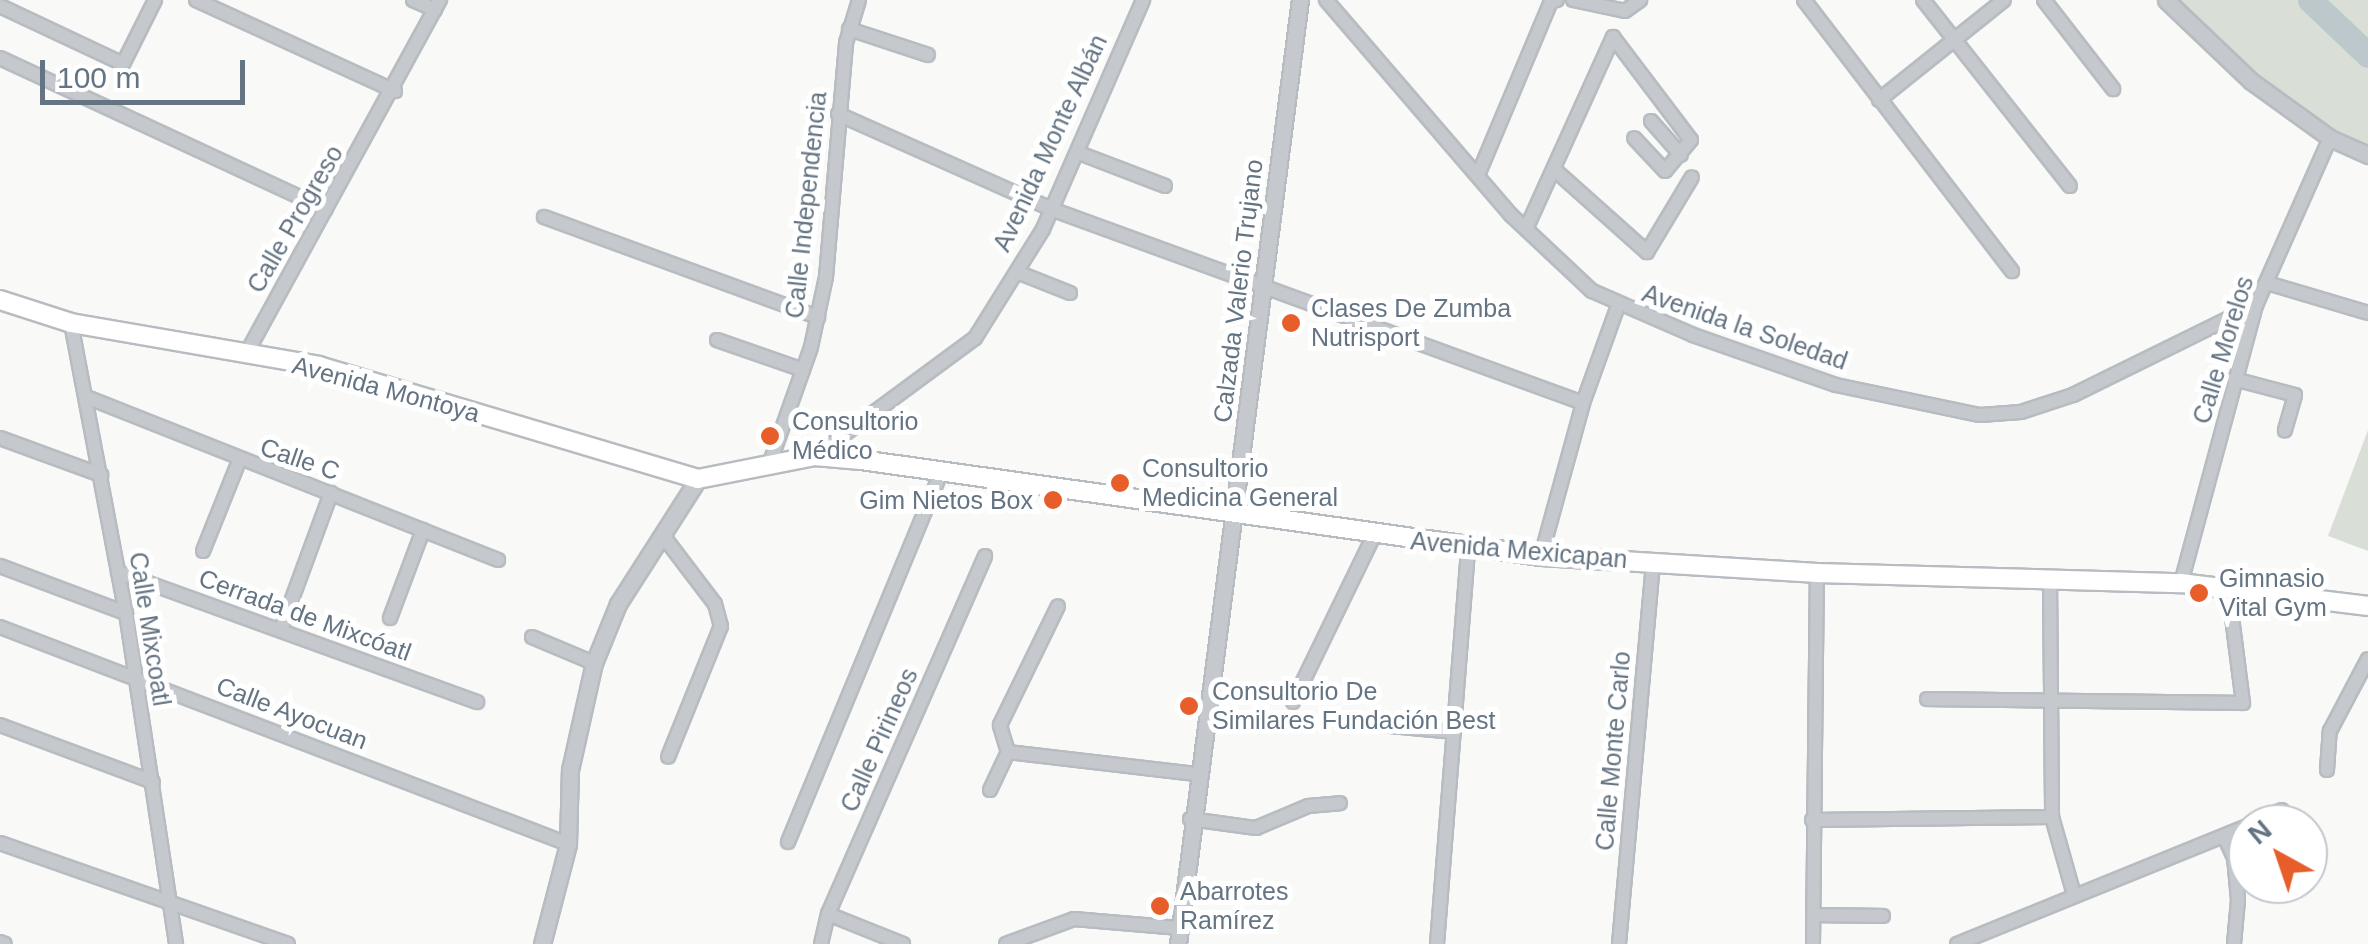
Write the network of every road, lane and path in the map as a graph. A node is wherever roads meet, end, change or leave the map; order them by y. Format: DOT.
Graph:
graph roads {
  1 [pos="155,0"];
  2 [pos="196,0"];
  3 [pos="413,0"];
  4 [pos="859,0"];
  5 [pos="1143,0"];
  6 [pos="1300,0"];
  7 [pos="1326,0"];
  8 [pos="1573,0"];
  9 [pos="1640,0"];
  10 [pos="1804,0"];
  11 [pos="1923,0"];
  12 [pos="2004,0"];
  13 [pos="2044,0"];
  14 [pos="2166,0"];
  15 [pos="1554,1"];
  16 [pos="437,5"];
  17 [pos="0,6"];
  18 [pos="849,29"];
  19 [pos="1954,41"];
  20 [pos="928,55"];
  21 [pos="0,58"];
  22 [pos="2113,90"];
  23 [pos="394,91"];
  24 [pos="1879,100"];
  25 [pos="838,114"];
  26 [pos="1652,120"];
  27 [pos="1634,138"];
  28 [pos="2330,138"];
  29 [pos="1079,153"];
  30 [pos="1681,154"];
  31 [pos="2368,155"];
  32 [pos="1556,171"];
  33 [pos="1478,175"];
  34 [pos="1692,177"];
  35 [pos="1165,186"];
  36 [pos="2070,186"];
  37 [pos="326,209"];
  38 [pos="1051,209"];
  39 [pos="544,218"];
  40 [pos="1526,230"];
  41 [pos="2012,271"];
  42 [pos="1018,272"];
  43 [pos="2267,283"];
  44 [pos="1262,290"];
  45 [pos="1070,293"];
  46 [pos="0,300"];
  47 [pos="2256,305"];
  48 [pos="1618,306"];
  49 [pos="2368,313"];
  50 [pos="818,317"];
  51 [pos="70,323"];
  52 [pos="717,340"];
  53 [pos="246,354"];
  54 [pos="803,370"];
  55 [pos="2234,379"];
  56 [pos="89,398"];
  57 [pos="1583,402"];
  58 [pos="2285,431"];
  59 [pos="0,438"];
  60 [pos="814,456"];
  61 [pos="239,462"];
  62 [pos="768,468"];
  63 [pos="942,470"];
  64 [pos="101,475"];
  65 [pos="698,479"];
  66 [pos="331,494"];
  67 [pos="1236,513"];
  68 [pos="423,530"];
  69 [pos="1374,535"];
  70 [pos="664,537"];
  71 [pos="1468,549"];
  72 [pos="202,551"];
  73 [pos="985,556"];
  74 [pos="1541,556"];
  75 [pos="498,560"];
  76 [pos="1653,562"];
  77 [pos="0,566"];
  78 [pos="118,572"];
  79 [pos="1817,574"];
  80 [pos="2050,578"];
  81 [pos="2182,583"];
  82 [pos="2228,586"];
  83 [pos="1058,606"];
  84 [pos="2368,606"];
  85 [pos="126,614"];
  86 [pos="390,618"];
  87 [pos="0,626"];
  88 [pos="282,629"];
  89 [pos="532,637"];
  90 [pos="2368,658"];
  91 [pos="594,663"];
  92 [pos="134,676"];
  93 [pos="1927,700"];
  94 [pos="476,702"];
  95 [pos="1293,702"];
  96 [pos="2050,702"];
  97 [pos="0,726"];
  98 [pos="1391,726"];
  99 [pos="1454,732"];
  100 [pos="1008,752"];
  101 [pos="668,757"];
  102 [pos="2327,770"];
  103 [pos="1196,774"];
  104 [pos="153,782"];
  105 [pos="990,790"];
  106 [pos="1340,803"];
  107 [pos="2052,817"];
  108 [pos="1190,819"];
  109 [pos="1812,820"];
  110 [pos="2228,834"];
  111 [pos="2224,836"];
  112 [pos="788,842"];
  113 [pos="0,844"];
  114 [pos="568,844"];
  115 [pos="2074,895"];
  116 [pos="171,900"];
  117 [pos="828,914"];
  118 [pos="1814,915"];
  119 [pos="1883,916"];
  120 [pos="1046,928"];
  121 [pos="1179,936"];
  122 [pos="1971,941"];
  123 [pos="176,944"];
  124 [pos="288,944"];
  125 [pos="542,944"];
  126 [pos="822,944"];
  127 [pos="903,944"];
  128 [pos="1006,944"];
  129 [pos="1044,944"];
  130 [pos="1437,944"];
  131 [pos="1618,944"];
  132 [pos="1813,944"];
  133 [pos="1956,944"];
  134 [pos="2234,944"];
  1 -- 17 [label="street"];
  2 -- 23 [label="street"];
  3 -- 16 [label="street"];
  4 -- 18 [label="street, Calle Independencia"];
  5 -- 29 [label="street, Avenida Monte Albán"];
  6 -- 44 [label="street, Calzada Valerio Trujano"];
  7 -- 33 [label="street, Avenida la Soledad"];
  8 -- 9 [label="street"];
  10 -- 24 [label="street"];
  11 -- 19 [label="street"];
  12 -- 19 [label="street"];
  13 -- 22 [label="street"];
  14 -- 28 [label="street"];
  15 -- 33 [label="street"];
  16 -- 23 [label="street, Calle Progreso"];
  18 -- 20 [label="street"];
  18 -- 25 [label="street, Calle Independencia"];
  19 -- 24 [label="street"];
  19 -- 36 [label="street"];
  21 -- 37 [label="street"];
  23 -- 37 [label="street, Calle Progreso"];
  24 -- 41 [label="street"];
  25 -- 38 [label="street"];
  25 -- 50 [label="street, Calle Independencia"];
  26 -- 30 [label="street"];
  27 -- 30 [label="street"];
  28 -- 31 [label="street"];
  28 -- 43 [label="street, Calle Morelos"];
  29 -- 35 [label="street"];
  29 -- 38 [label="street, Avenida Monte Albán"];
  30 -- 32 [label="street"];
  32 -- 34 [label="street"];
  32 -- 40 [label="street"];
  33 -- 40 [label="street, Avenida la Soledad"];
  37 -- 53 [label="street, Calle Progreso"];
  38 -- 42 [label="street, Avenida Monte Albán"];
  38 -- 44 [label="street"];
  39 -- 50 [label="street"];
  40 -- 48 [label="street, Avenida la Soledad"];
  42 -- 45 [label="street"];
  42 -- 60 [label="street, Avenida Monte Albán"];
  43 -- 47 [label="street, Calle Morelos"];
  43 -- 49 [label="street"];
  44 -- 57 [label="street"];
  44 -- 67 [label="street, Calzada Valerio Trujano"];
  46 -- 51 [label="main road, Avenida Montoya"];
  47 -- 48 [label="street, Avenida la Soledad"];
  47 -- 55 [label="street, Calle Morelos"];
  48 -- 57 [label="street"];
  50 -- 54 [label="street, Calle Independencia"];
  51 -- 53 [label="main road, Avenida Montoya"];
  51 -- 56 [label="street, Calle Mixcoatl"];
  52 -- 54 [label="street"];
  53 -- 65 [label="main road, Avenida Montoya"];
  54 -- 62 [label="street, Calle Independencia"];
  55 -- 58 [label="street"];
  55 -- 81 [label="street, Calle Morelos"];
  56 -- 61 [label="street, Calle C"];
  56 -- 64 [label="street, Calle Mixcoatl"];
  57 -- 74 [label="street"];
  59 -- 64 [label="street"];
  60 -- 62 [label="main road, Avenida Montoya"];
  60 -- 63 [label="main road, Avenida Mexicapan"];
  61 -- 66 [label="street, Calle C"];
  61 -- 72 [label="street"];
  62 -- 65 [label="main road, Avenida Montoya"];
  63 -- 67 [label="main road, Avenida Mexicapan"];
  63 -- 112 [label="street"];
  64 -- 78 [label="street, Calle Mixcoatl"];
  65 -- 70 [label="street"];
  66 -- 68 [label="street, Calle C"];
  66 -- 88 [label="street"];
  67 -- 69 [label="main road, Avenida Mexicapan"];
  67 -- 103 [label="street, Calzada Valerio Trujano"];
  68 -- 75 [label="street, Calle C"];
  68 -- 86 [label="street"];
  69 -- 71 [label="main road, Avenida Mexicapan"];
  69 -- 95 [label="street"];
  70 -- 91 [label="street"];
  70 -- 101 [label="street"];
  71 -- 74 [label="main road, Avenida Mexicapan"];
  71 -- 99 [label="street"];
  73 -- 117 [label="street, Calle Pirineos"];
  74 -- 76 [label="main road, Avenida Mexicapan"];
  76 -- 79 [label="main road, Avenida Mexicapan"];
  76 -- 131 [label="street, Calle Monte Carlo"];
  77 -- 85 [label="street"];
  78 -- 85 [label="street, Calle Mixcoatl"];
  78 -- 88 [label="street, Cerrada de Mixcóatl"];
  79 -- 80 [label="main road, Avenida Mexicapan"];
  79 -- 109 [label="street"];
  80 -- 81 [label="main road, Avenida Mexicapan"];
  80 -- 96 [label="street"];
  81 -- 82 [label="main road, Avenida Mexicapan"];
  82 -- 84 [label="main road, Avenida Mexicapan"];
  82 -- 96 [label="street"];
  83 -- 100 [label="street"];
  85 -- 92 [label="street, Calle Mixcoatl"];
  87 -- 92 [label="street, Calle Ayocuan"];
  88 -- 94 [label="street, Cerrada de Mixcóatl"];
  89 -- 91 [label="street"];
  90 -- 102 [label="street"];
  91 -- 114 [label="street"];
  92 -- 104 [label="street, Calle Mixcoatl"];
  92 -- 114 [label="street, Calle Ayocuan"];
  93 -- 96 [label="street"];
  96 -- 107 [label="street"];
  97 -- 104 [label="street"];
  98 -- 99 [label="street"];
  99 -- 130 [label="street"];
  100 -- 103 [label="street"];
  100 -- 105 [label="street"];
  103 -- 108 [label="street, Calzada Valerio Trujano"];
  104 -- 116 [label="street, Calle Mixcoatl"];
  106 -- 108 [label="street"];
  107 -- 109 [label="street"];
  107 -- 115 [label="street"];
  108 -- 121 [label="street, Calzada Valerio Trujano"];
  109 -- 118 [label="street"];
  110 -- 111 [label="street"];
  111 -- 115 [label="street"];
  111 -- 134 [label="street"];
  113 -- 116 [label="street"];
  114 -- 125 [label="street"];
  115 -- 122 [label="street"];
  116 -- 123 [label="street, Calle Mixcoatl"];
  116 -- 124 [label="street"];
  117 -- 126 [label="street, Calle Pirineos"];
  117 -- 127 [label="street"];
  118 -- 119 [label="street"];
  118 -- 132 [label="street"];
  120 -- 121 [label="street"];
  120 -- 128 [label="street"];
  120 -- 129 [label="street"];
  122 -- 133 [label="street"];
}
